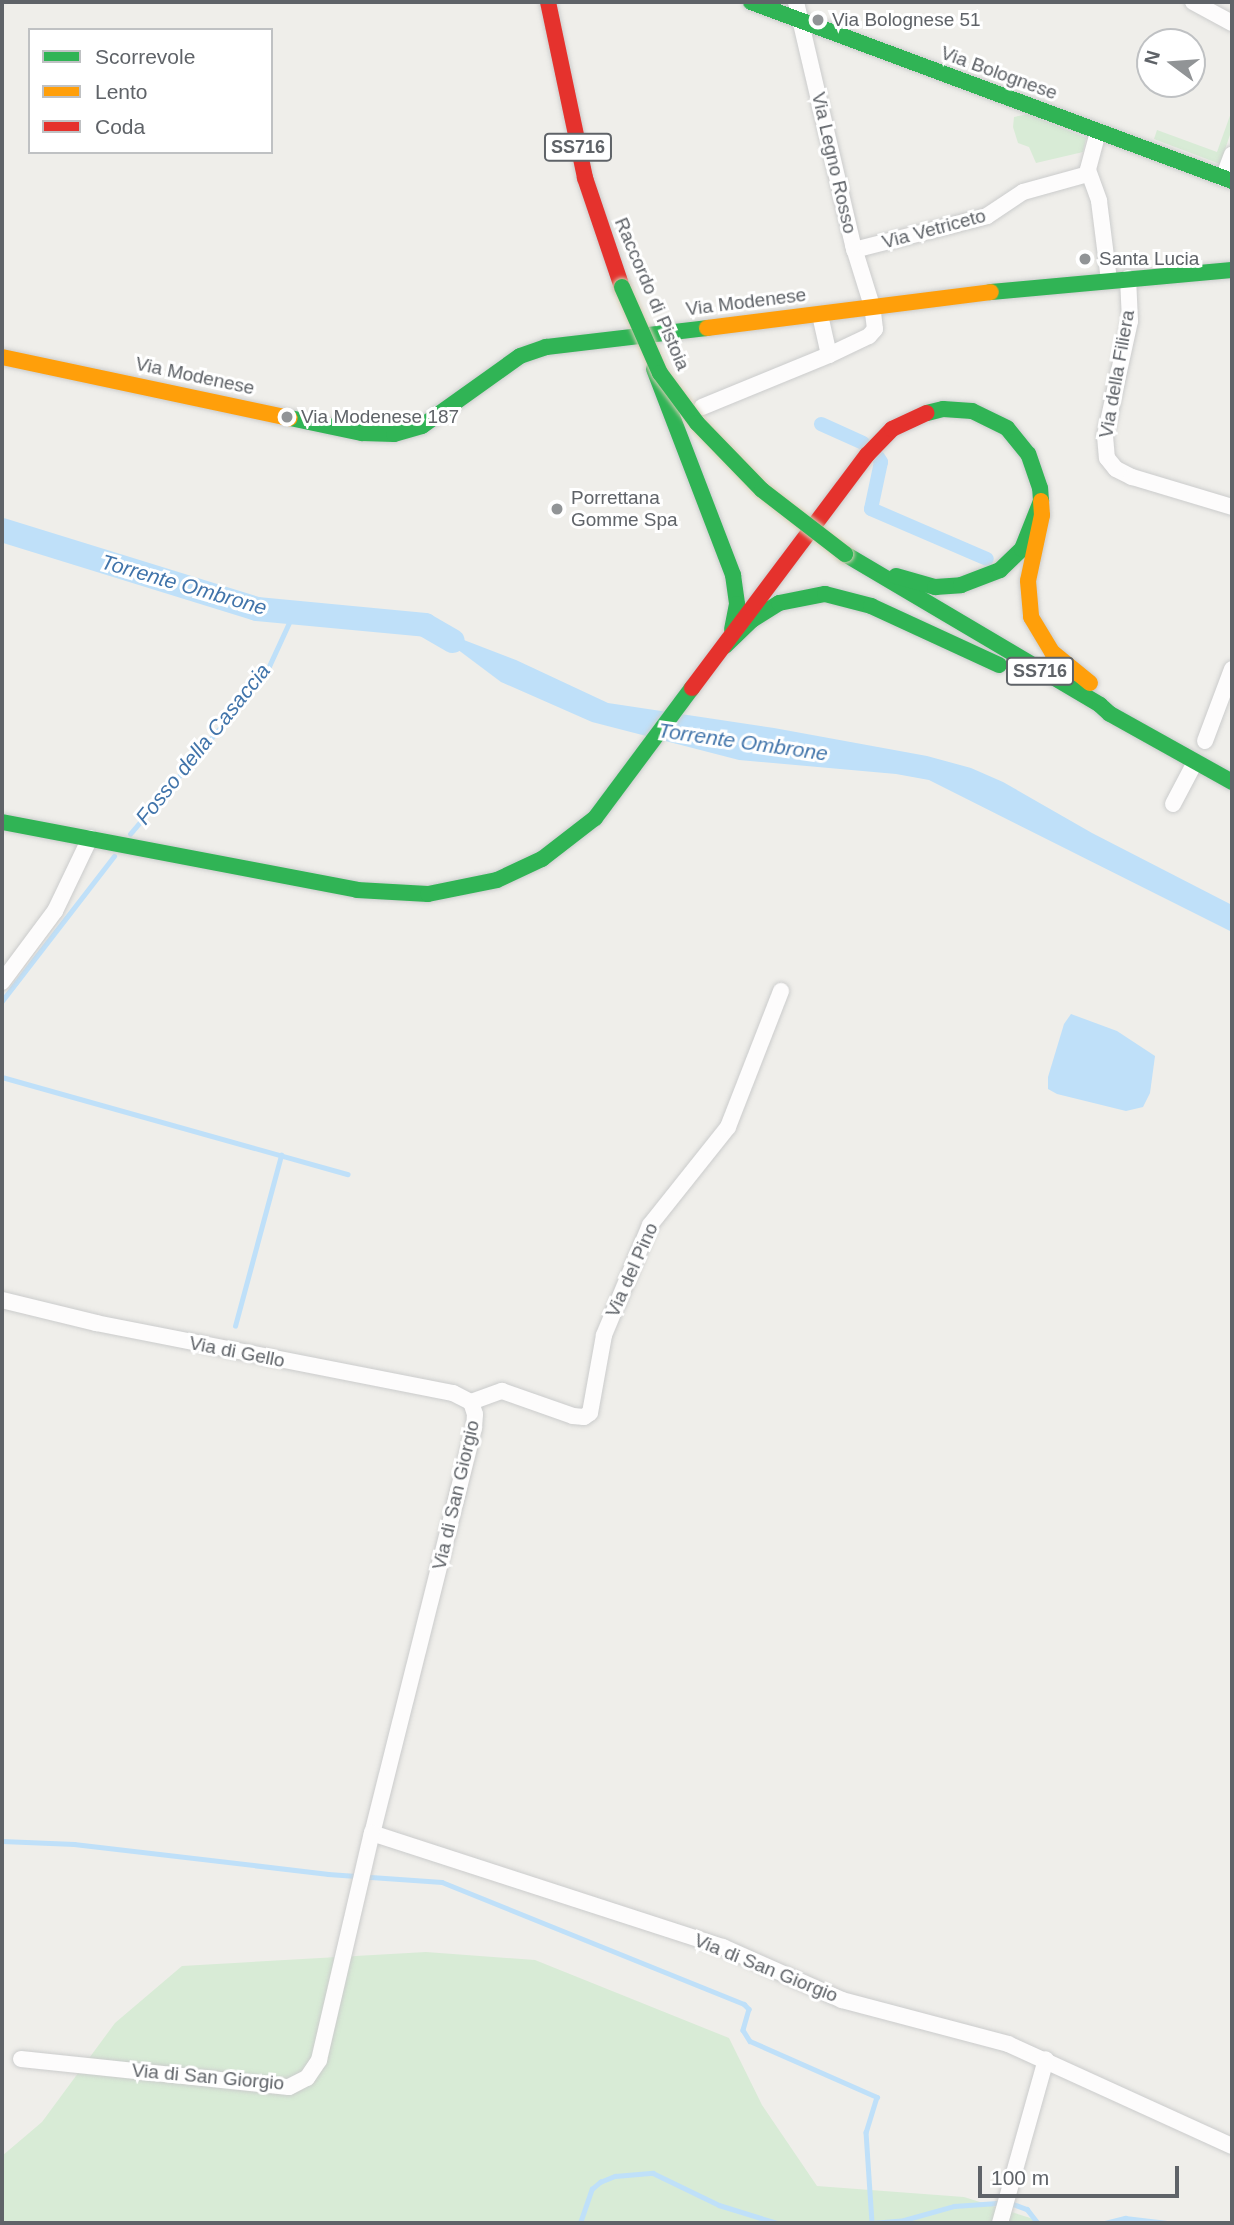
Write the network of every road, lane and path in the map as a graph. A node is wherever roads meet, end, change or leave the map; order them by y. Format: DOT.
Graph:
graph roads {
  1 [pos="548,2"];
  2 [pos="751,2"];
  3 [pos="796,2"];
  4 [pos="803,2"];
  5 [pos="1192,2"];
  6 [pos="800,20"];
  7 [pos="1232,23"];
  8 [pos="1098,132"];
  9 [pos="1232,155"];
  10 [pos="1088,174"];
  11 [pos="1228,179"];
  12 [pos="854,250"];
  13 [pos="1232,270"];
  14 [pos="1128,278"];
  15 [pos="1109,280"];
  16 [pos="872,306"];
  17 [pos="820,314"];
  18 [pos="647,348"];
  19 [pos="829,355"];
  20 [pos="2,358"];
  21 [pos="702,407"];
  22 [pos="1041,501"];
  23 [pos="1232,507"];
  24 [pos="845,554"];
  25 [pos="969,627"];
  26 [pos="724,646"];
  27 [pos="1232,670"];
  28 [pos="1106,696"];
  29 [pos="1110,714"];
  30 [pos="1205,741"];
  31 [pos="1232,765"];
  32 [pos="1192,768"];
  33 [pos="1232,782"];
  34 [pos="1173,804"];
  35 [pos="2,821"];
  36 [pos="90,838"];
  37 [pos="2,982"];
  38 [pos="781,990"];
  39 [pos="2,1300"];
  40 [pos="471,1402"];
  41 [pos="372,1832"];
  42 [pos="21,2059"];
  43 [pos="1046,2059"];
  44 [pos="1232,2146"];
  45 [pos="1000,2223"];
  1 -- 18 [label="main road, Raccordo di Pistoia / SS716, bridge"];
  2 -- 6 [label="main road, Via Bolognese"];
  3 -- 6 [label="street, Via Legno Rosso"];
  4 -- 6 [label="street"];
  5 -- 7 [label="street"];
  6 -- 8 [label="main road, Via Bolognese"];
  6 -- 12 [label="street, Via Legno Rosso"];
  8 -- 10 [label="street"];
  8 -- 11 [label="main road, Via Bolognese"];
  9 -- 11 [label="street"];
  10 -- 12 [label="street, Via Vetriceto"];
  10 -- 15 [label="street"];
  12 -- 16 [label="street, Via Legno Rosso"];
  13 -- 14 [label="main road, Via Modenese"];
  14 -- 15 [label="main road, Via Modenese"];
  14 -- 23 [label="street, Via della Filiera"];
  15 -- 16 [label="main road, Via Modenese"];
  16 -- 17 [label="main road, Via Modenese"];
  16 -- 19 [label="street"];
  17 -- 19 [label="street"];
  17 -- 20 [label="main road, Via Modenese"];
  18 -- 24 [label="main road, Raccordo di Pistoia / SS716, bridge"];
  18 -- 26 [label="main road, bridge"];
  19 -- 21 [label="street"];
  22 -- 24 [label="main road"];
  22 -- 26 [label="main road"];
  22 -- 28 [label="main road"];
  24 -- 25 [label="main road, Raccordo di Pistoia / SS716"];
  25 -- 28 [label="main road, Raccordo di Pistoia / SS716"];
  25 -- 29 [label="main road, Raccordo di Pistoia / SS716"];
  26 -- 29 [label="main road"];
  26 -- 36 [label="main road"];
  27 -- 30 [label="street"];
  28 -- 31 [label="main road, Raccordo di Pistoia / SS716"];
  29 -- 33 [label="main road, Raccordo di Pistoia / SS716"];
  32 -- 34 [label="street"];
  35 -- 36 [label="main road"];
  36 -- 37 [label="street"];
  38 -- 40 [label="street, Via del Pino"];
  39 -- 40 [label="street, Via di Gello"];
  40 -- 41 [label="street, Via di San Giorgio"];
  41 -- 42 [label="street, Via di San Giorgio"];
  41 -- 43 [label="street, Via di San Giorgio"];
  43 -- 44 [label="street, Via di San Giorgio"];
  43 -- 45 [label="street"];
}
